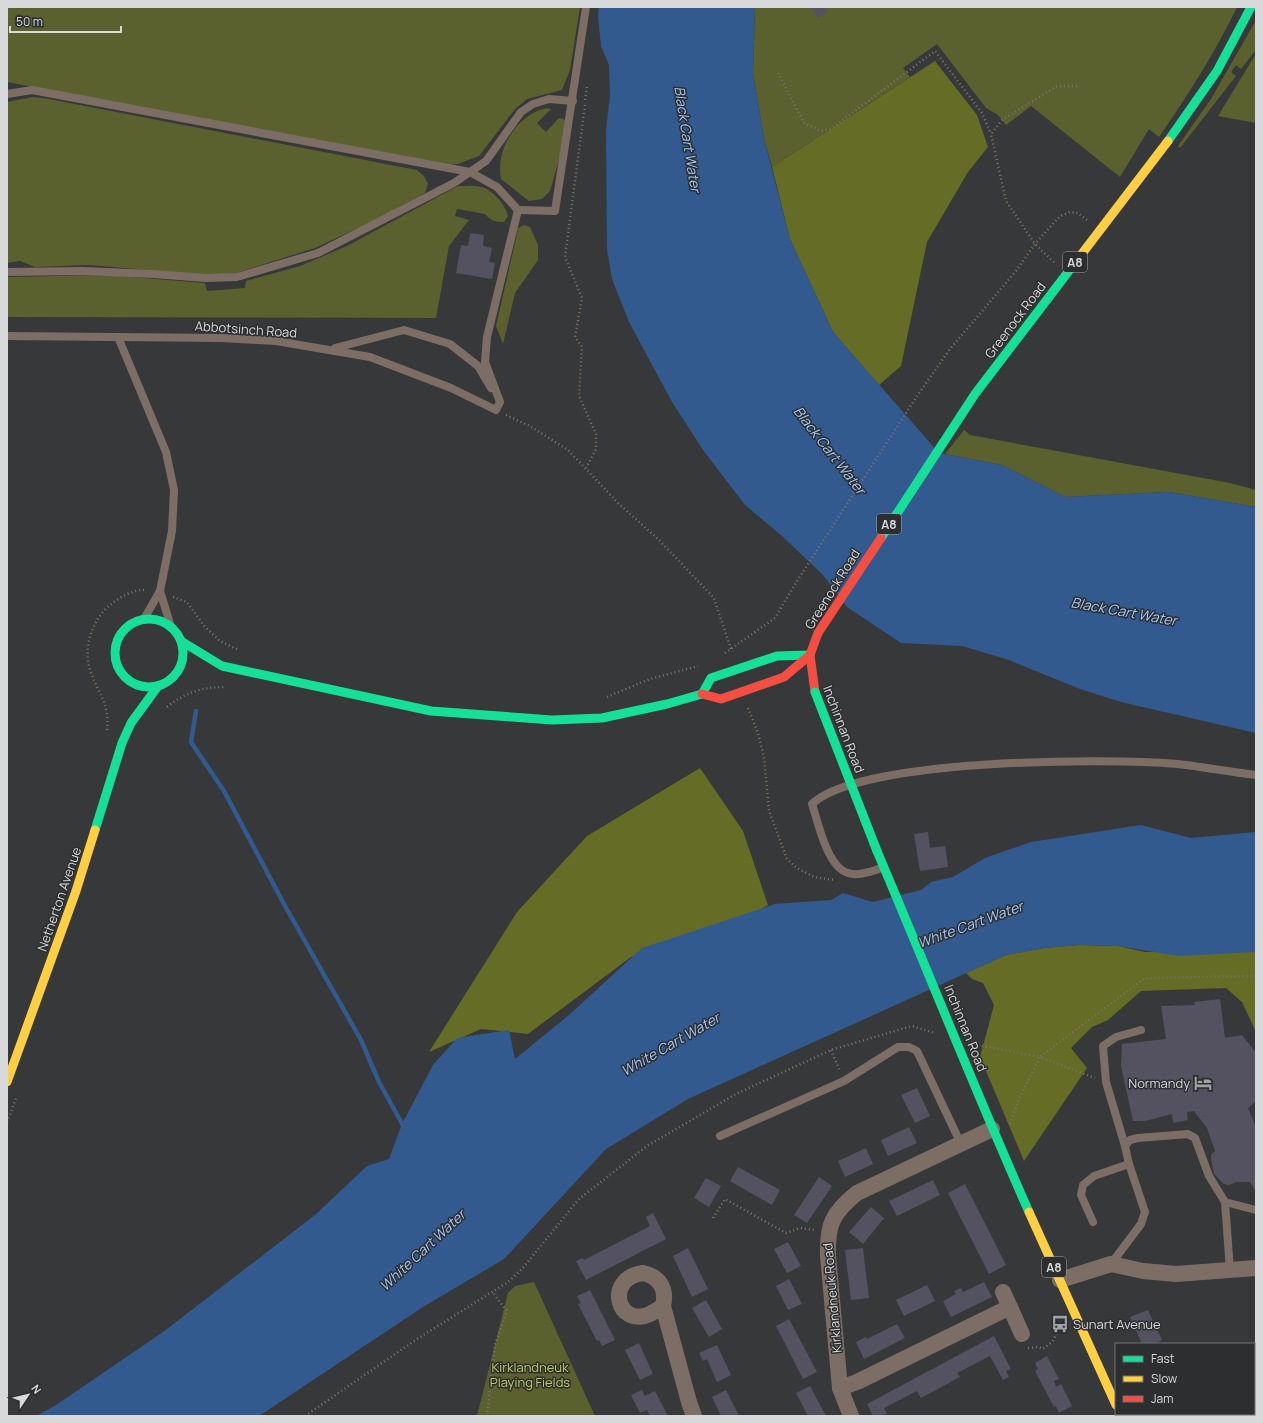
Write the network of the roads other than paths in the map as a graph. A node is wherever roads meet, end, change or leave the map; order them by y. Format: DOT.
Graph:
graph roads {
  1 [pos="586,7"];
  2 [pos="1251,7"];
  3 [pos="7,94"];
  4 [pos="573,101"];
  5 [pos="470,172"];
  6 [pos="518,210"];
  7 [pos="7,272"];
  8 [pos="7,336"];
  9 [pos="118,337"];
  10 [pos="332,349"];
  11 [pos="500,402"];
  12 [pos="160,591"];
  13 [pos="144,619"];
  14 [pos="171,627"];
  15 [pos="181,641"];
  16 [pos="810,655"];
  17 [pos="222,666"];
  18 [pos="207,668"];
  19 [pos="193,669"];
  20 [pos="178,671"];
  21 [pos="130,682"];
  22 [pos="158,686"];
  23 [pos="702,694"];
  24 [pos="130,695"];
  25 [pos="131,709"];
  26 [pos="131,723"];
  27 [pos="1256,775"];
  28 [pos="885,867"];
  29 [pos="1141,1030"];
  30 [pos="7,1082"];
  31 [pos="992,1129"];
  32 [pos="720,1136"];
  33 [pos="961,1144"];
  34 [pos="1125,1146"];
  35 [pos="1129,1164"];
  36 [pos="1225,1202"];
  37 [pos="1256,1210"];
  38 [pos="1093,1222"];
  39 [pos="1111,1264"];
  40 [pos="1256,1268"];
  41 [pos="1230,1270"];
  42 [pos="1060,1280"];
  43 [pos="1003,1292"];
  44 [pos="663,1306"];
  45 [pos="1010,1307"];
  46 [pos="1022,1334"];
  47 [pos="840,1388"];
  48 [pos="1115,1403"];
  49 [pos="694,1416"];
  50 [pos="851,1416"];
  1 -- 4 [label="lane"];
  2 -- 16 [label="main road, Greenock Road / A8"];
  3 -- 5 [label="lane"];
  4 -- 5 [label="lane"];
  4 -- 6 [label="lane"];
  5 -- 6 [label="lane"];
  5 -- 7 [label="lane"];
  6 -- 11 [label="lane"];
  8 -- 9 [label="lane, Abbotsinch Road"];
  9 -- 10 [label="lane, Abbotsinch Road"];
  9 -- 12 [label="lane"];
  10 -- 11 [label="lane, Abbotsinch Road"];
  10 -- 11 [label="lane"];
  12 -- 13 [label="lane"];
  12 -- 14 [label="lane"];
  13 -- 14 [label="main road"];
  13 -- 21 [label="main road"];
  14 -- 15 [label="main road"];
  15 -- 17 [label="main road"];
  15 -- 20 [label="main road"];
  16 -- 23 [label="main road"];
  16 -- 23 [label="main road"];
  16 -- 28 [label="main road, Inchinnan Road / A8, bridge"];
  17 -- 18 [label="main road"];
  17 -- 23 [label="main road"];
  19 -- 20 [label="main road"];
  20 -- 22 [label="main road"];
  21 -- 22 [label="main road"];
  21 -- 24 [label="main road"];
  22 -- 26 [label="main road, Netherton Avenue"];
  25 -- 26 [label="main road, Netherton Avenue"];
  26 -- 30 [label="main road, Netherton Avenue"];
  27 -- 28 [label="lane"];
  28 -- 31 [label="main road, Inchinnan Road / A8"];
  29 -- 34 [label="lane"];
  31 -- 33 [label="street, Kirklandneuk Road"];
  31 -- 42 [label="main road, Inchinnan Road / A8"];
  32 -- 33 [label="lane"];
  33 -- 47 [label="street, Kirklandneuk Road"];
  34 -- 35 [label="lane"];
  34 -- 36 [label="lane"];
  35 -- 38 [label="lane"];
  35 -- 39 [label="lane"];
  36 -- 37 [label="lane"];
  36 -- 41 [label="lane"];
  39 -- 41 [label="street"];
  39 -- 42 [label="street"];
  40 -- 41 [label="street"];
  42 -- 48 [label="main road, Inchinnan Road / A8"];
  43 -- 45 [label="street"];
  44 -- 49 [label="street"];
  45 -- 46 [label="street"];
  45 -- 47 [label="street"];
  47 -- 50 [label="street, Kirklandneuk Road"];
}
